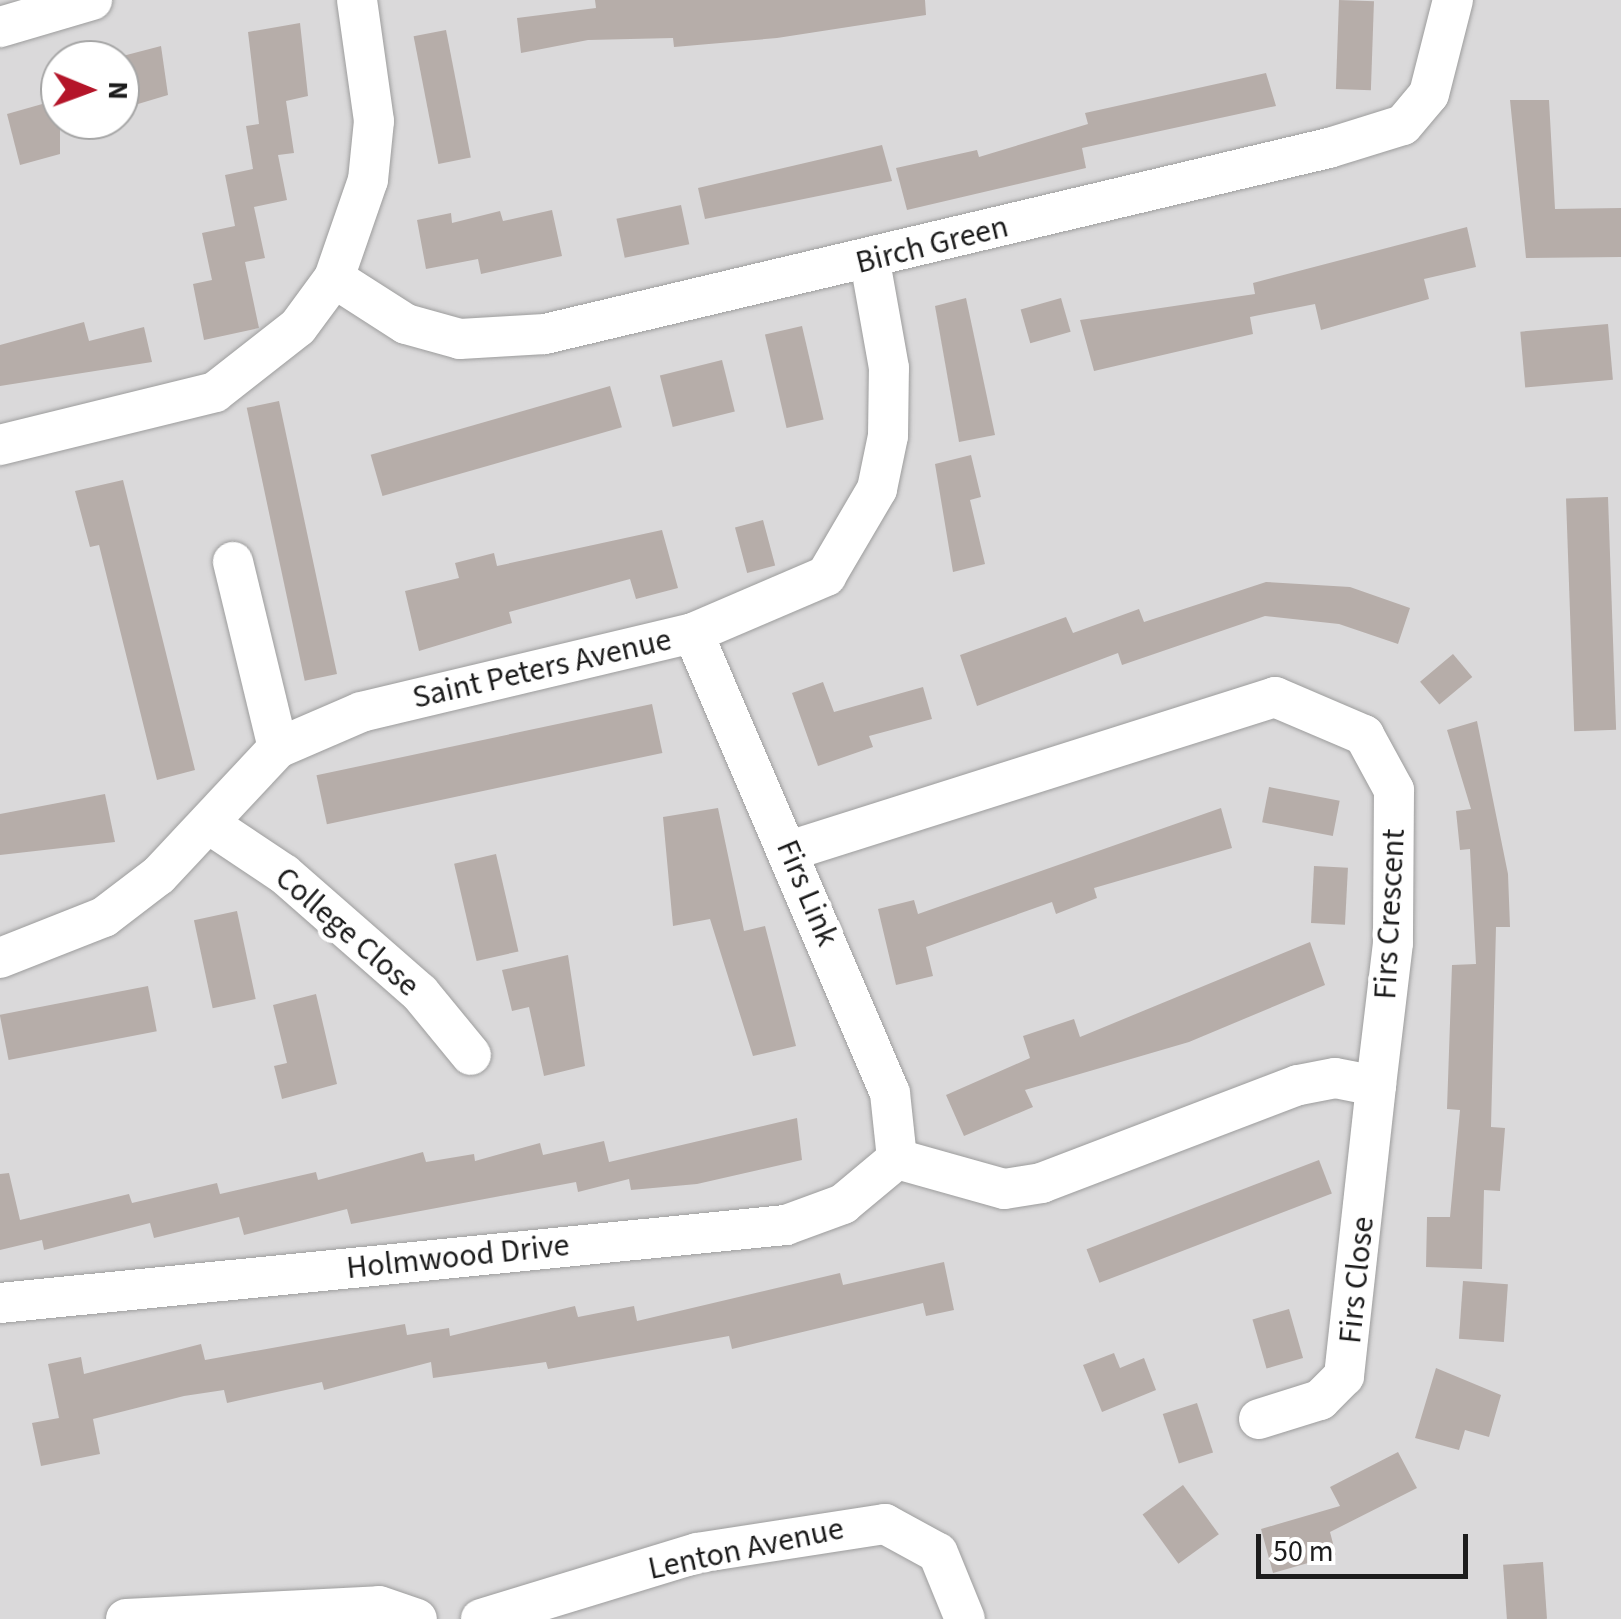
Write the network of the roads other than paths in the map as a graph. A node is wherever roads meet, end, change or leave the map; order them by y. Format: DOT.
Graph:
graph roads {
  1 [pos="92,0"];
  2 [pos="357,0"];
  3 [pos="1452,0"];
  4 [pos="0,27"];
  5 [pos="870,261"];
  6 [pos="334,278"];
  7 [pos="0,445"];
  8 [pos="233,562"];
  9 [pos="693,632"];
  10 [pos="278,748"];
  11 [pos="209,824"];
  12 [pos="789,850"];
  13 [pos="0,958"];
  14 [pos="470,1055"];
  15 [pos="1376,1086"];
  16 [pos="898,1160"];
  17 [pos="0,1304"];
  18 [pos="1259,1419"];
  19 [pos="126,1619"];
  20 [pos="417,1619"];
  21 [pos="481,1619"];
  22 [pos="965,1619"];
  1 -- 4 [label="street"];
  2 -- 6 [label="street"];
  3 -- 5 [label="street, Birch Green"];
  5 -- 6 [label="street, Birch Green"];
  5 -- 9 [label="street, Saint Peters Avenue"];
  6 -- 7 [label="street"];
  8 -- 10 [label="street"];
  9 -- 10 [label="street, Saint Peters Avenue"];
  9 -- 12 [label="street, Firs Link"];
  10 -- 11 [label="street, Saint Peters Avenue"];
  11 -- 13 [label="street, Saint Peters Avenue"];
  11 -- 14 [label="street, College Close"];
  12 -- 15 [label="street, Firs Crescent"];
  12 -- 16 [label="street, Firs Link"];
  15 -- 16 [label="street"];
  15 -- 18 [label="street, Firs Close"];
  16 -- 17 [label="street, Holmwood Drive"];
  19 -- 20 [label="street"];
  21 -- 22 [label="street, Lenton Avenue"];
}
